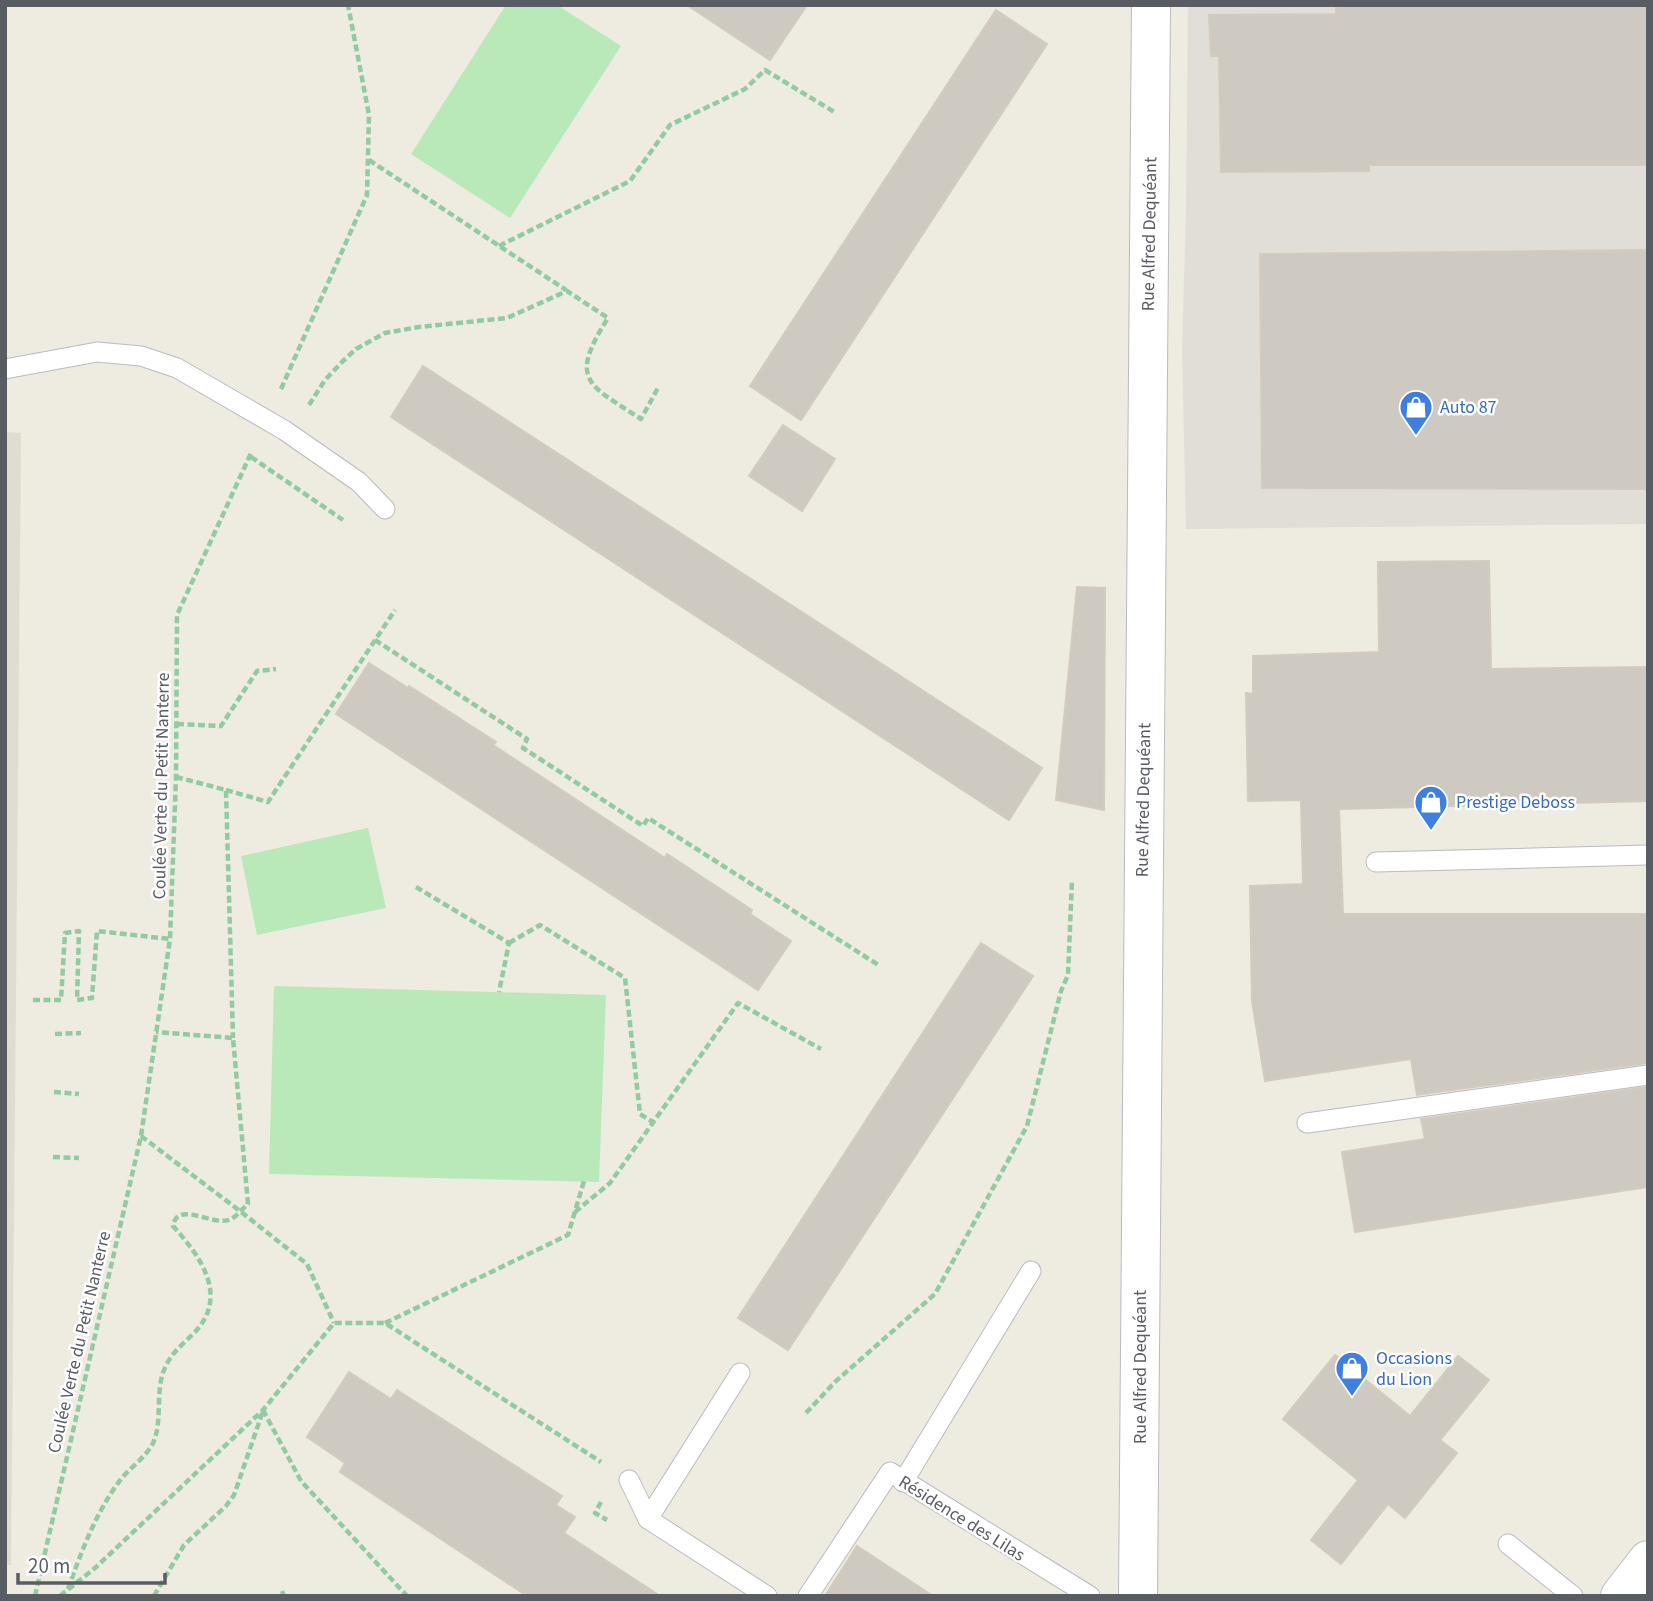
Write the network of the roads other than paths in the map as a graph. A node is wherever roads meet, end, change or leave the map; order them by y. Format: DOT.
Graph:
graph roads {
  1 [pos="1151,5"];
  2 [pos="5,369"];
  3 [pos="385,509"];
  4 [pos="1648,855"];
  5 [pos="1376,862"];
  6 [pos="1648,1075"];
  7 [pos="1307,1124"];
  8 [pos="1031,1272"];
  9 [pos="740,1373"];
  10 [pos="629,1480"];
  11 [pos="903,1482"];
  12 [pos="648,1518"];
  13 [pos="1508,1545"];
  14 [pos="1648,1560"];
  15 [pos="767,1596"];
  16 [pos="808,1596"];
  17 [pos="1090,1596"];
  18 [pos="1139,1596"];
  19 [pos="1573,1596"];
  20 [pos="1620,1596"];
  1 -- 18 [label="street, Rue Alfred Dequéant"];
  2 -- 3 [label="lane"];
  4 -- 5 [label="lane"];
  6 -- 7 [label="lane"];
  8 -- 11 [label="lane"];
  9 -- 12 [label="lane"];
  10 -- 12 [label="lane"];
  11 -- 16 [label="lane, Résidence des Lilas"];
  11 -- 17 [label="lane, Résidence des Lilas"];
  12 -- 15 [label="lane"];
  13 -- 19 [label="lane"];
  14 -- 20 [label="street"];
}
